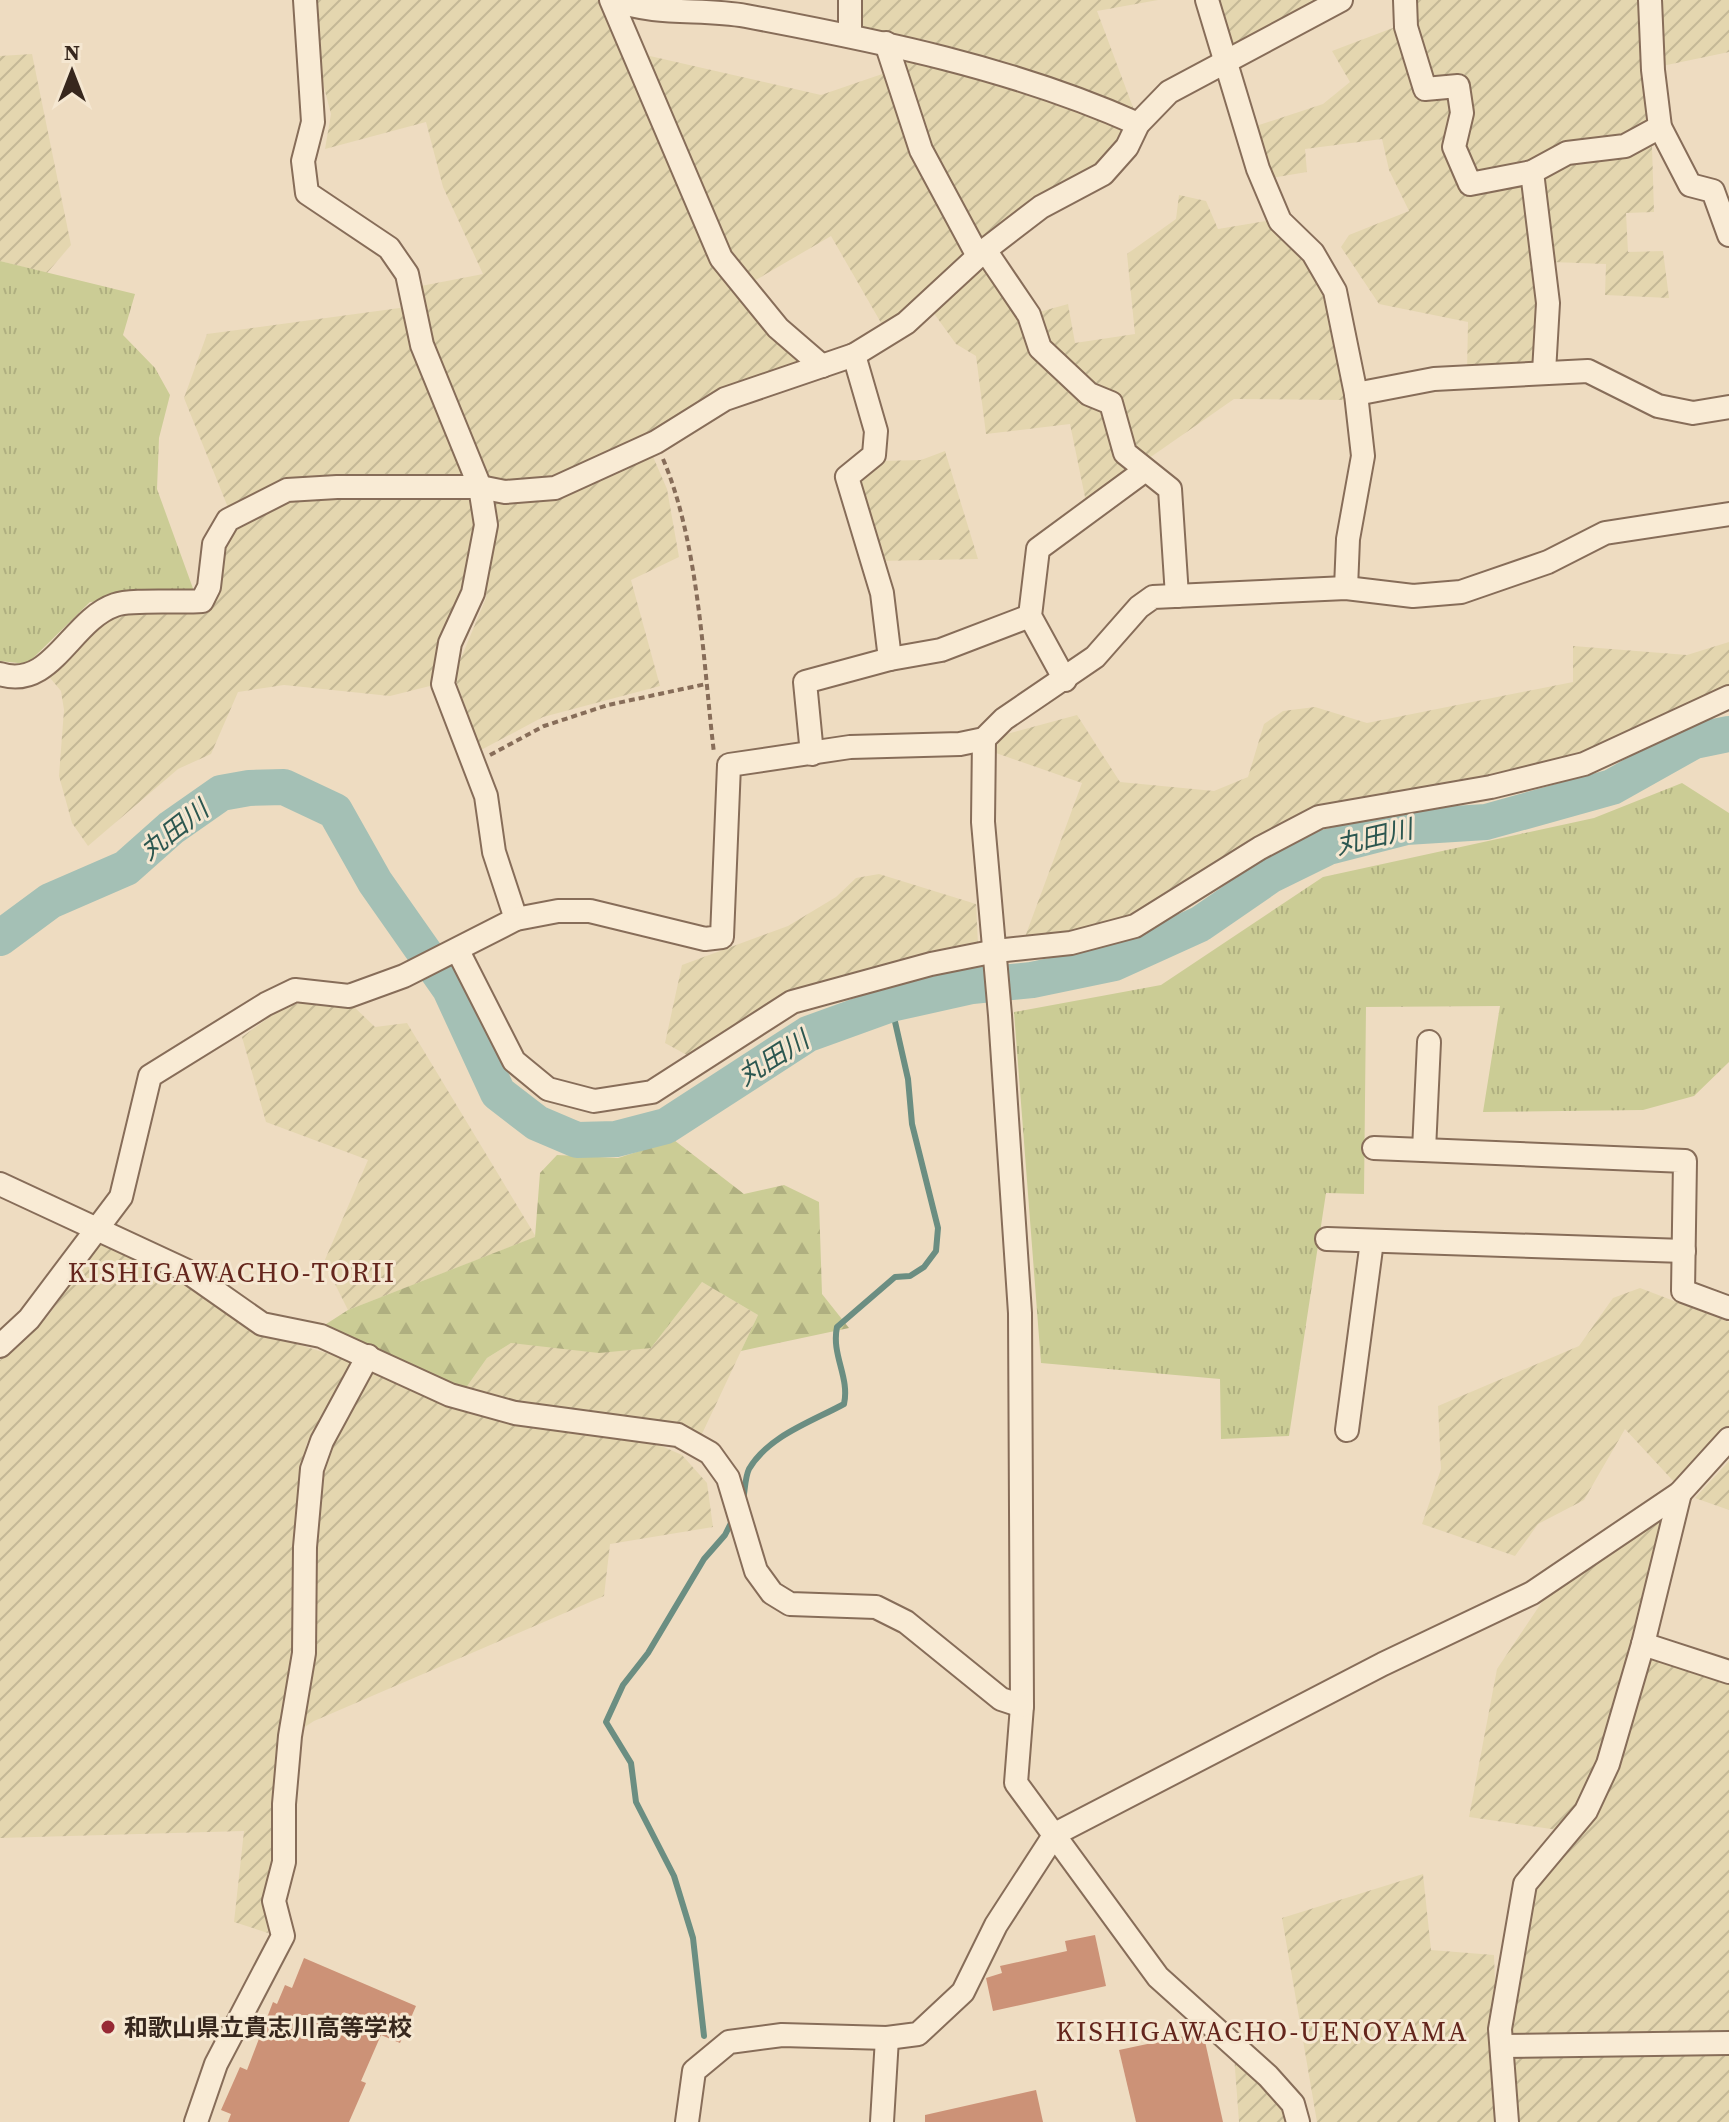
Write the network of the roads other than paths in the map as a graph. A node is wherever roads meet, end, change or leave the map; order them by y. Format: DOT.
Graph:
graph roads {
  1 [pos="305,0"];
  2 [pos="612,0"];
  3 [pos="850,0"];
  4 [pos="1207,0"];
  5 [pos="1341,0"];
  6 [pos="1405,0"];
  7 [pos="1650,0"];
  8 [pos="850,36"];
  9 [pos="886,43"];
  10 [pos="1225,62"];
  11 [pos="1138,124"];
  12 [pos="1660,127"];
  13 [pos="1532,172"];
  14 [pos="1729,235"];
  15 [pos="982,253"];
  16 [pos="854,355"];
  17 [pos="822,366"];
  18 [pos="1544,372"];
  19 [pos="1356,394"];
  20 [pos="1729,407"];
  21 [pos="1144,471"];
  22 [pos="480,487"];
  23 [pos="1729,514"];
  24 [pos="1346,588"];
  25 [pos="1177,596"];
  26 [pos="1030,616"];
  27 [pos="890,659"];
  28 [pos="0,674"];
  29 [pos="1065,680"];
  30 [pos="1729,697"];
  31 [pos="984,739"];
  32 [pos="812,754"];
  33 [pos="516,919"];
  34 [pos="458,951"];
  35 [pos="996,951"];
  36 [pos="1429,1042"];
  37 [pos="1374,1148"];
  38 [pos="1424,1150"];
  39 [pos="0,1184"];
  40 [pos="94,1231"];
  41 [pos="1327,1239"];
  42 [pos="1372,1241"];
  43 [pos="1684,1251"];
  44 [pos="1729,1308"];
  45 [pos="0,1346"];
  46 [pos="368,1356"];
  47 [pos="1347,1430"];
  48 [pos="1729,1439"];
  49 [pos="1680,1493"];
  50 [pos="1643,1644"];
  51 [pos="1729,1672"];
  52 [pos="1022,1706"];
  53 [pos="1055,1834"];
  54 [pos="887,2038"];
  55 [pos="1729,2043"];
  56 [pos="1502,2046"];
  57 [pos="196,2122"];
  58 [pos="687,2122"];
  59 [pos="882,2122"];
  60 [pos="1298,2122"];
  61 [pos="1507,2122"];
  1 -- 22 [label="street"];
  2 -- 8 [label="street"];
  2 -- 17 [label="street"];
  3 -- 8 [label="street"];
  4 -- 10 [label="street"];
  5 -- 10 [label="street"];
  6 -- 13 [label="street"];
  7 -- 12 [label="street"];
  8 -- 9 [label="street"];
  9 -- 11 [label="street"];
  9 -- 15 [label="street"];
  10 -- 11 [label="street"];
  10 -- 19 [label="street"];
  11 -- 15 [label="street"];
  12 -- 13 [label="street"];
  12 -- 14 [label="street"];
  13 -- 18 [label="street"];
  15 -- 16 [label="street"];
  15 -- 21 [label="street"];
  16 -- 17 [label="street"];
  16 -- 27 [label="street"];
  17 -- 22 [label="street"];
  18 -- 19 [label="street"];
  18 -- 20 [label="street"];
  19 -- 24 [label="street"];
  21 -- 25 [label="street"];
  21 -- 26 [label="street"];
  22 -- 28 [label="street"];
  22 -- 33 [label="street"];
  23 -- 24 [label="street"];
  24 -- 25 [label="street"];
  25 -- 29 [label="street"];
  26 -- 27 [label="street"];
  26 -- 29 [label="street"];
  27 -- 32 [label="street"];
  29 -- 31 [label="street"];
  30 -- 35 [label="street"];
  31 -- 32 [label="street"];
  31 -- 35 [label="street"];
  32 -- 33 [label="street"];
  33 -- 34 [label="street"];
  34 -- 35 [label="street"];
  34 -- 40 [label="street"];
  35 -- 52 [label="street"];
  36 -- 38 [label="street"];
  37 -- 38 [label="street"];
  38 -- 43 [label="street"];
  39 -- 40 [label="street"];
  40 -- 45 [label="street"];
  40 -- 46 [label="street"];
  41 -- 42 [label="street"];
  42 -- 43 [label="street"];
  42 -- 47 [label="street"];
  43 -- 44 [label="street"];
  46 -- 52 [label="street"];
  46 -- 57 [label="street"];
  48 -- 49 [label="street"];
  49 -- 50 [label="street"];
  49 -- 53 [label="street"];
  50 -- 51 [label="street"];
  50 -- 56 [label="street"];
  52 -- 53 [label="street"];
  53 -- 54 [label="street"];
  53 -- 60 [label="street"];
  54 -- 58 [label="street"];
  54 -- 59 [label="street"];
  55 -- 56 [label="street"];
  56 -- 61 [label="street"];
}
